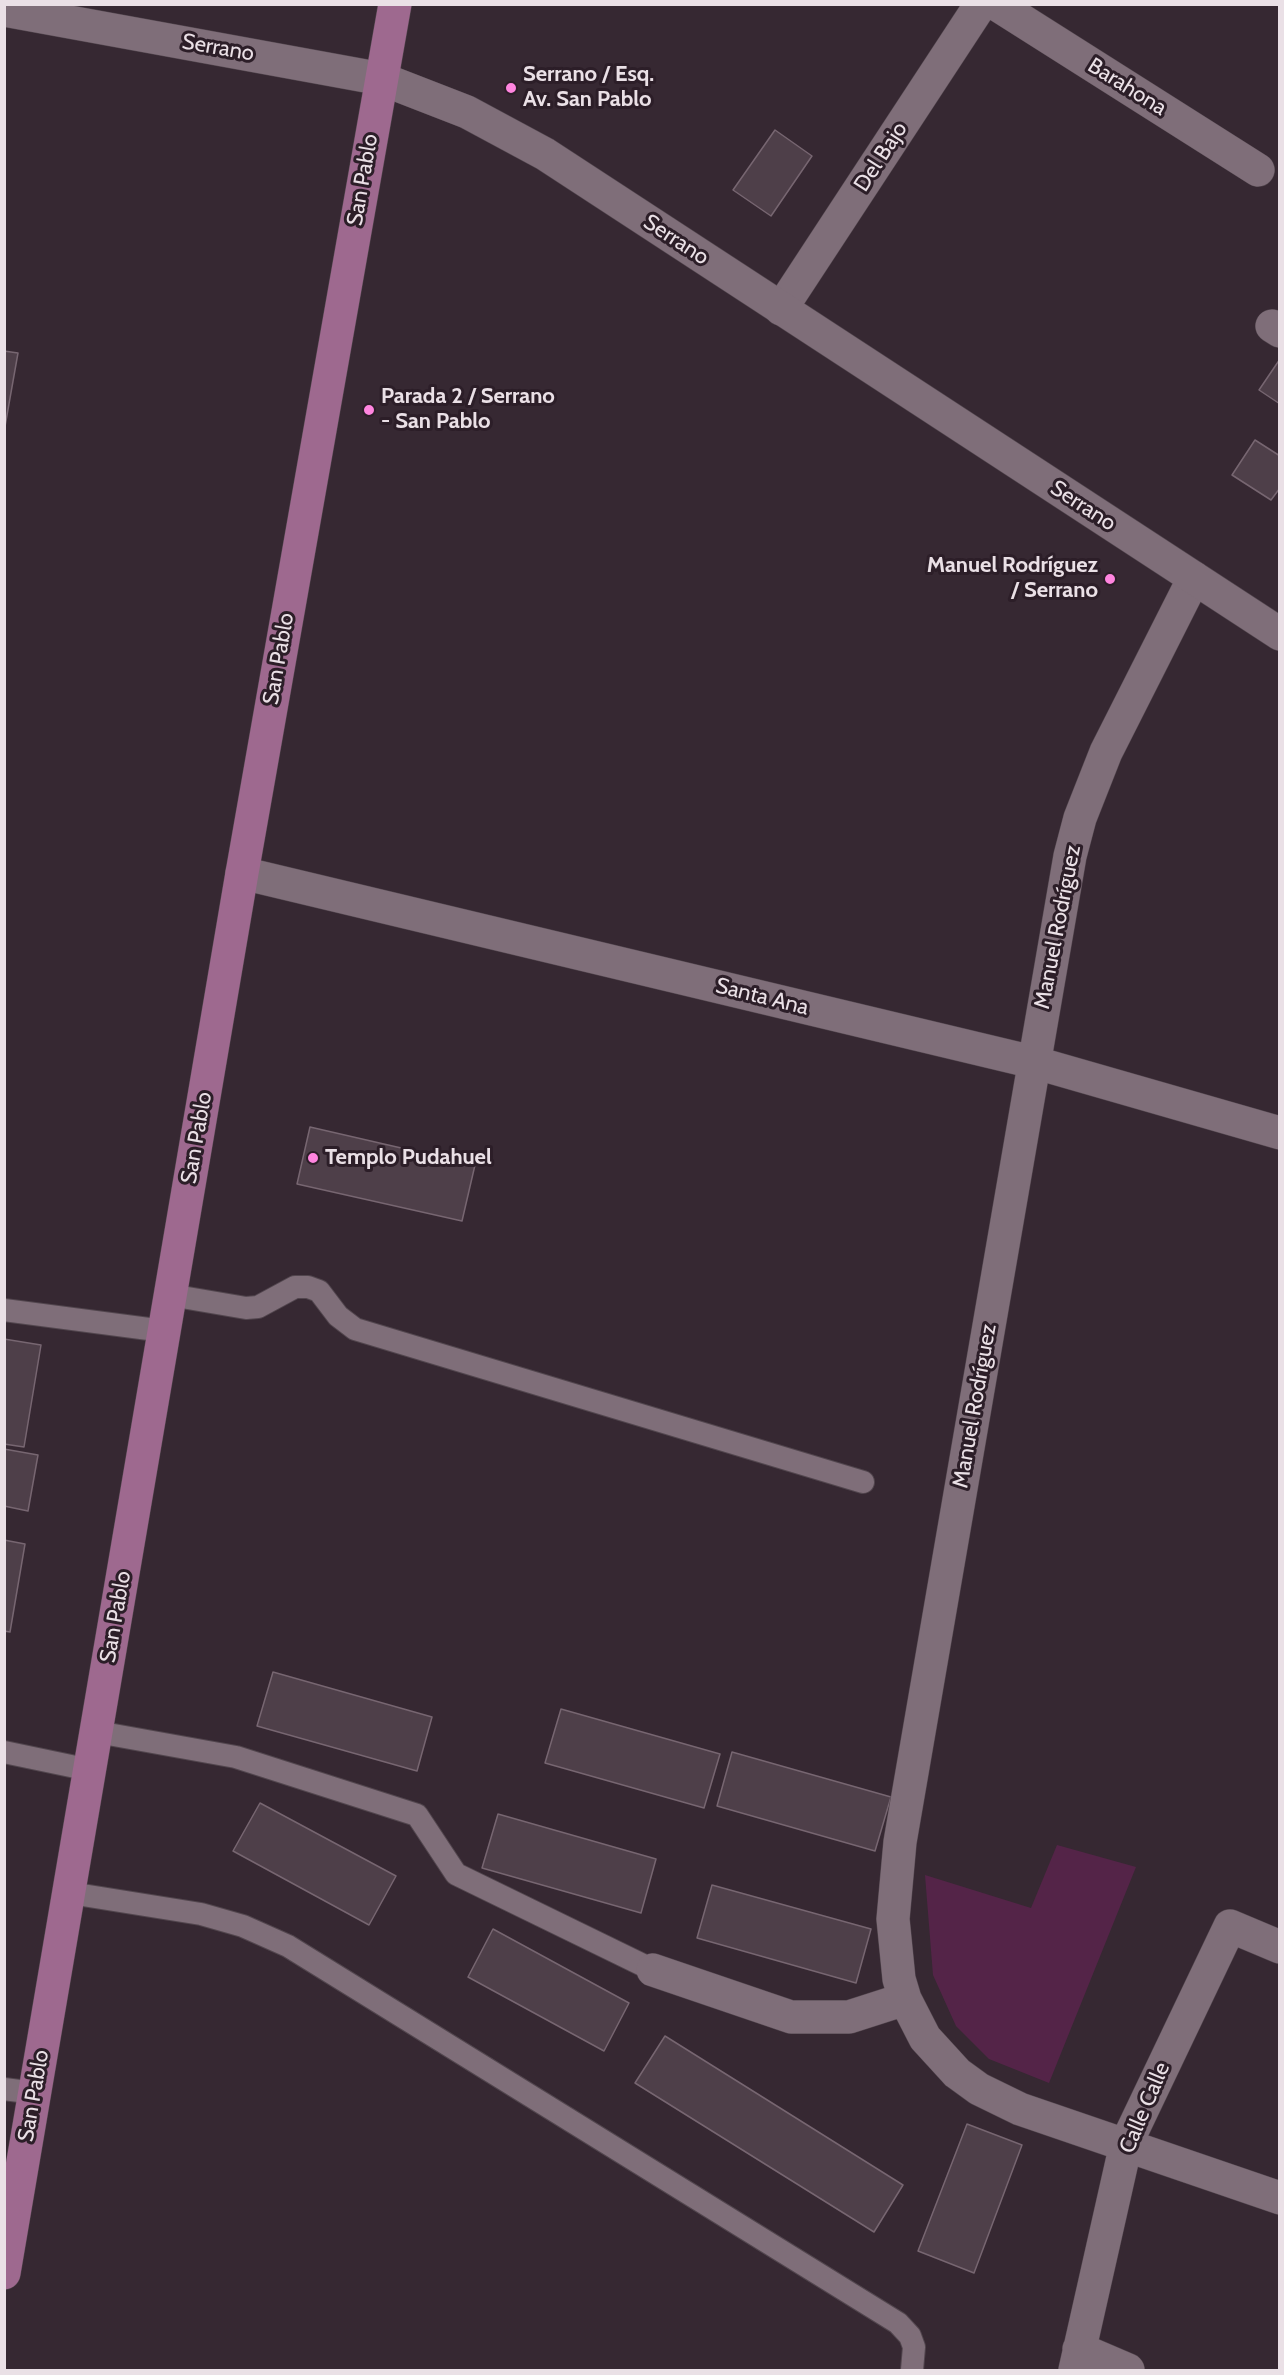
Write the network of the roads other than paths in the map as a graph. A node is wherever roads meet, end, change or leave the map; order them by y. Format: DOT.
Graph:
graph roads {
  1 [pos="394,4"];
  2 [pos="981,4"];
  3 [pos="996,4"];
  4 [pos="4,10"];
  5 [pos="382,79"];
  6 [pos="1258,170"];
  7 [pos="781,309"];
  8 [pos="1194,578"];
  9 [pos="1280,634"];
  10 [pos="242,873"];
  11 [pos="1033,1062"];
  12 [pos="1280,1133"];
  13 [pos="170,1295"];
  14 [pos="4,1310"];
  15 [pos="164,1331"];
  16 [pos="863,1482"];
  17 [pos="97,1732"];
  18 [pos="4,1752"];
  19 [pos="90,1770"];
  20 [pos="70,1893"];
  21 [pos="1280,1947"];
  22 [pos="653,1970"];
  23 [pos="905,1999"];
  24 [pos="20,2091"];
  25 [pos="1126,2144"];
  26 [pos="1280,2198"];
  27 [pos="4,2273"];
  28 [pos="1077,2360"];
  29 [pos="912,2370"];
  30 [pos="1128,2370"];
  1 -- 5 [label="main road, San Pablo"];
  2 -- 7 [label="street, Del Bajo"];
  3 -- 6 [label="street, Barahona"];
  4 -- 5 [label="street, Serrano"];
  5 -- 7 [label="street, Serrano"];
  5 -- 10 [label="main road, San Pablo"];
  7 -- 8 [label="street, Serrano"];
  8 -- 9 [label="street, Serrano"];
  8 -- 11 [label="street, Manuel Rodríguez"];
  10 -- 11 [label="street, Santa Ana"];
  10 -- 13 [label="main road, San Pablo"];
  11 -- 12 [label="street, Santa Ana"];
  11 -- 23 [label="street, Manuel Rodríguez"];
  13 -- 15 [label="main road, San Pablo"];
  13 -- 16 [label="lane"];
  14 -- 15 [label="lane"];
  15 -- 17 [label="main road, San Pablo"];
  17 -- 19 [label="main road, San Pablo"];
  17 -- 22 [label="lane"];
  18 -- 19 [label="lane"];
  19 -- 20 [label="main road, San Pablo"];
  20 -- 24 [label="main road, San Pablo"];
  20 -- 29 [label="lane"];
  21 -- 25 [label="street, Calle Calle"];
  22 -- 23 [label="street"];
  23 -- 25 [label="street, Manuel Rodríguez"];
  24 -- 27 [label="main road, San Pablo"];
  25 -- 26 [label="street, Manuel Rodríguez"];
  25 -- 28 [label="street, Calle Calle"];
  28 -- 30 [label="street"];
}
